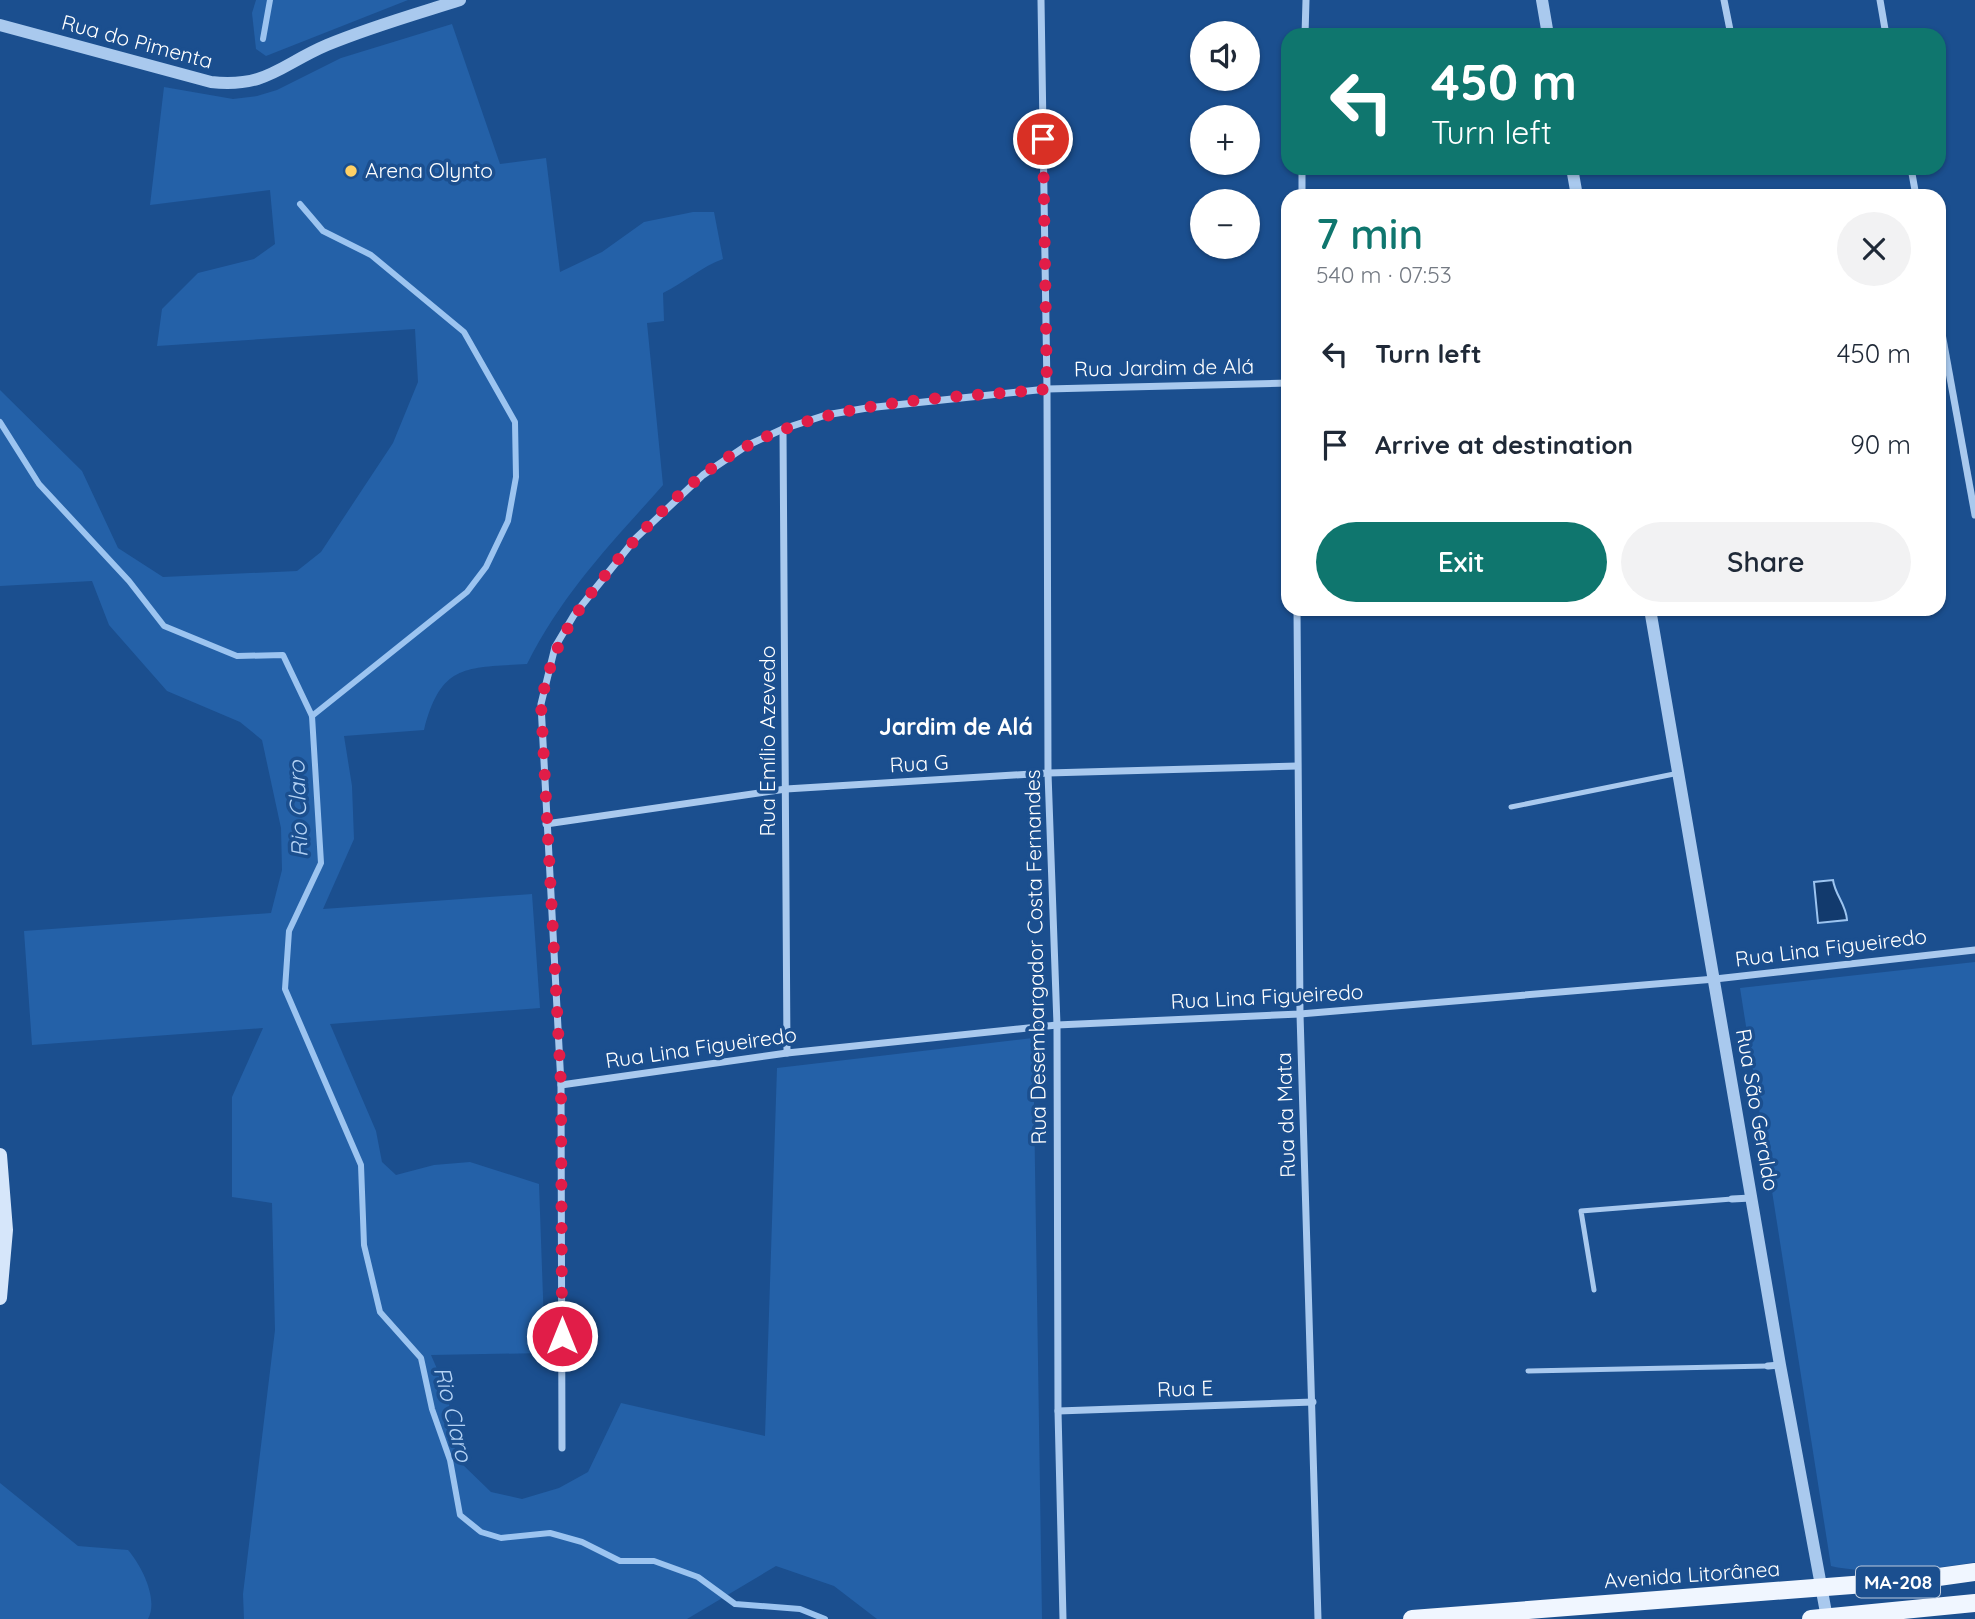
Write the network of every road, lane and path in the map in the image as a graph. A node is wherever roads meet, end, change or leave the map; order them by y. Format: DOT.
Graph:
graph roads {
  1 [pos="460,0"];
  2 [pos="1041,0"];
  3 [pos="1306,0"];
  4 [pos="1542,0"];
  5 [pos="1724,0"];
  6 [pos="1880,0"];
  7 [pos="0,25"];
  8 [pos="1305,28"];
  9 [pos="1547,28"];
  10 [pos="1730,28"];
  11 [pos="1885,28"];
  12 [pos="1946,356"];
  13 [pos="1281,383"];
  14 [pos="1047,389"];
  15 [pos="783,429"];
  16 [pos="1975,515"];
  17 [pos="1297,616"];
  18 [pos="1651,616"];
  19 [pos="1297,766"];
  20 [pos="1679,773"];
  21 [pos="1048,774"];
  22 [pos="786,789"];
  23 [pos="1511,807"];
  24 [pos="546,824"];
  25 [pos="1975,950"];
  26 [pos="1716,979"];
  27 [pos="1300,1014"];
  28 [pos="1058,1025"];
  29 [pos="787,1053"];
  30 [pos="561,1085"];
  31 [pos="0,1155"];
  32 [pos="1752,1198"];
  33 [pos="1732,1199"];
  34 [pos="1594,1290"];
  35 [pos="0,1298"];
  36 [pos="1774,1366"];
  37 [pos="1528,1371"];
  38 [pos="1312,1402"];
  39 [pos="1058,1411"];
  40 [pos="562,1448"];
  41 [pos="1975,1572"];
  42 [pos="1821,1587"];
  43 [pos="1975,1603"];
  44 [pos="1819,1618"];
  45 [pos="1063,1619"];
  46 [pos="1318,1619"];
  47 [pos="1412,1619"];
  1 -- 7 [label="street, Rua do Pimenta"];
  2 -- 14 [label="street, Rua Desembargador Costa Fernandes"];
  3 -- 8 [label="street"];
  4 -- 9 [label="street"];
  5 -- 10 [label="street"];
  6 -- 11 [label="street"];
  12 -- 16 [label="street"];
  13 -- 14 [label="street, Rua Jardim de Alá"];
  14 -- 15 [label="street, Rua Jardim de Alá"];
  14 -- 21 [label="street, Rua Desembargador Costa Fernandes"];
  15 -- 22 [label="street, Rua Emílio Azevedo"];
  15 -- 24 [label="street, Rua Jardim de Alá"];
  17 -- 19 [label="street, Rua da Mata"];
  18 -- 20 [label="street, Rua São Geraldo"];
  19 -- 21 [label="street, Rua G"];
  19 -- 27 [label="street, Rua da Mata"];
  20 -- 23 [label="lane"];
  20 -- 26 [label="street, Rua São Geraldo"];
  21 -- 22 [label="street, Rua G"];
  21 -- 28 [label="street, Rua Desembargador Costa Fernandes"];
  22 -- 24 [label="street, Rua G"];
  22 -- 29 [label="street, Rua Emílio Azevedo"];
  24 -- 30 [label="street, Rua Jardim de Alá"];
  25 -- 26 [label="street, Rua Lina Figueiredo"];
  26 -- 27 [label="street, Rua Lina Figueiredo"];
  26 -- 32 [label="street, Rua São Geraldo"];
  27 -- 28 [label="street, Rua Lina Figueiredo"];
  27 -- 38 [label="street, Rua da Mata"];
  28 -- 29 [label="street, Rua Lina Figueiredo"];
  28 -- 39 [label="street, Rua Desembargador Costa Fernandes"];
  29 -- 30 [label="street, Rua Lina Figueiredo"];
  30 -- 40 [label="street, Rua Jardim de Alá"];
  31 -- 35 [label="main road"];
  32 -- 33 [label="street"];
  32 -- 36 [label="street, Rua São Geraldo"];
  33 -- 34 [label="lane"];
  36 -- 37 [label="lane"];
  36 -- 42 [label="street, Rua São Geraldo"];
  38 -- 39 [label="street, Rua E"];
  38 -- 46 [label="street, Rua da Mata"];
  39 -- 45 [label="street, Rua Desembargador Costa Fernandes"];
  41 -- 42 [label="main road, Avenida Litorânea / MA-208"];
  42 -- 44 [label="street, Rua São Geraldo"];
  42 -- 47 [label="main road, Avenida Litorânea / MA-208"];
  43 -- 44 [label="main road, MA-208"];
}
